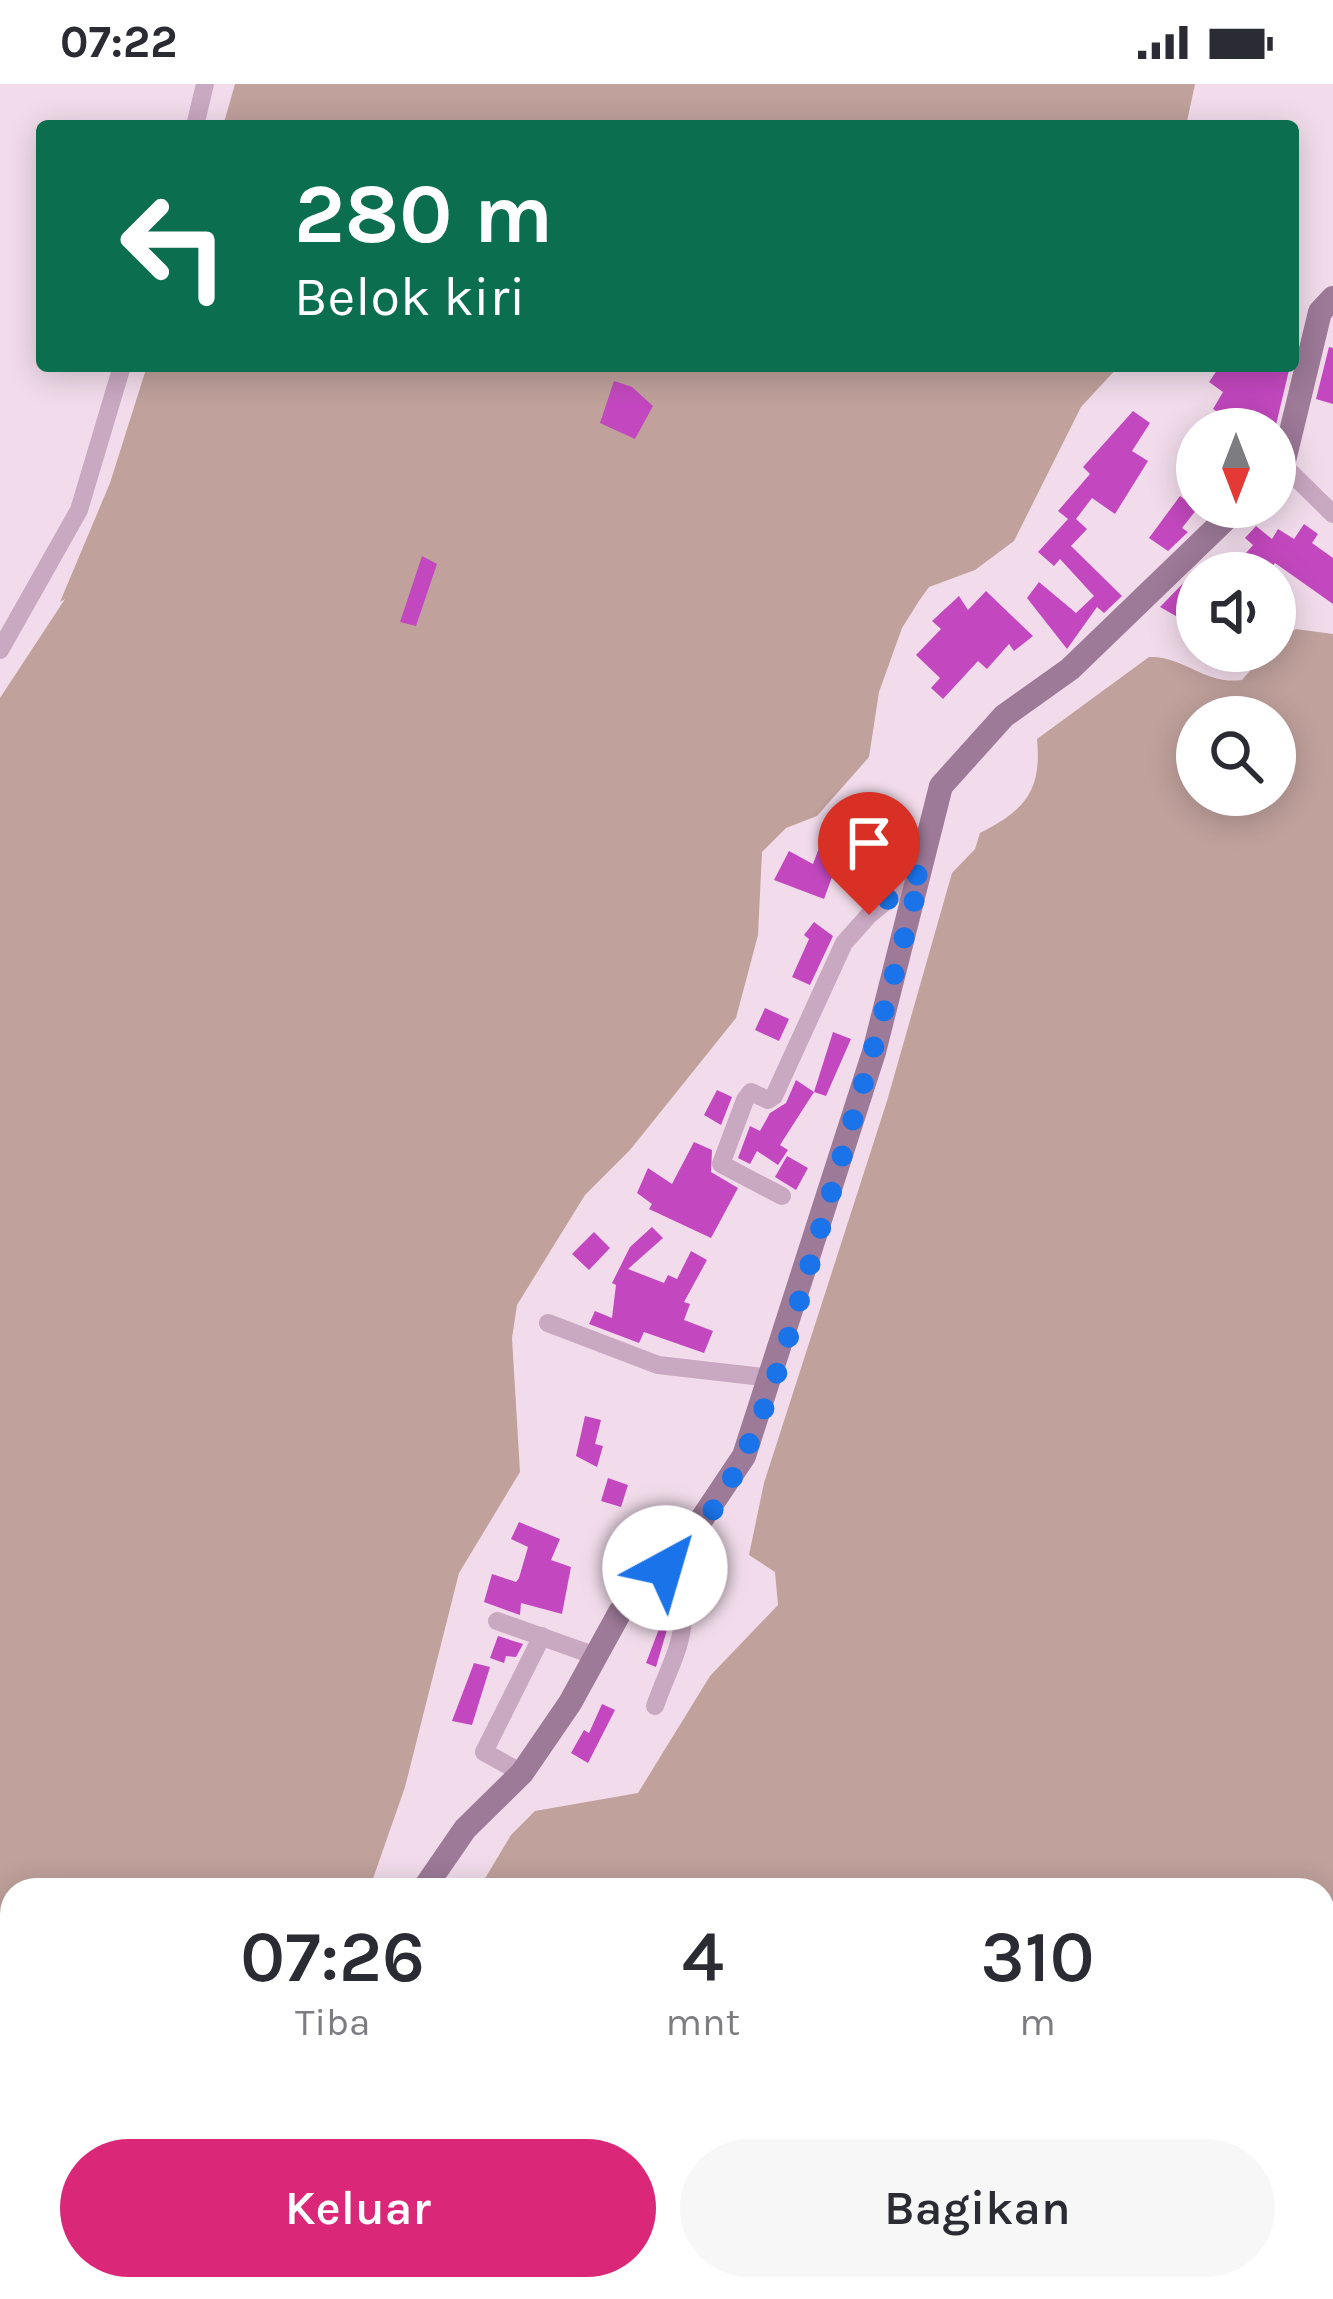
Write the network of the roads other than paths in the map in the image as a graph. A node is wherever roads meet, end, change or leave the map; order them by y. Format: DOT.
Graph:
graph roads {
  1 [pos="205,84"];
  2 [pos="196,120"];
  3 [pos="1333,298"];
  4 [pos="1299,366"];
  5 [pos="120,372"];
  6 [pos="1297,372"];
  7 [pos="1291,408"];
  8 [pos="1296,482"];
  9 [pos="1333,514"];
  10 [pos="1217,528"];
  11 [pos="0,650"];
  12 [pos="922,871"];
  13 [pos="782,1196"];
  14 [pos="548,1323"];
  15 [pos="772,1378"];
  16 [pos="665,1568"];
  17 [pos="497,1622"];
  18 [pos="542,1636"];
  19 [pos="596,1656"];
  20 [pos="655,1706"];
  21 [pos="522,1773"];
  22 [pos="431,1878"];
  1 -- 2 [label="street"];
  3 -- 4 [label="street"];
  5 -- 11 [label="street"];
  6 -- 7 [label="street"];
  8 -- 9 [label="street"];
  10 -- 12 [label="street"];
  12 -- 13 [label="street"];
  12 -- 15 [label="street"];
  14 -- 15 [label="street"];
  15 -- 16 [label="street"];
  16 -- 19 [label="street"];
  16 -- 20 [label="street"];
  17 -- 18 [label="street"];
  18 -- 19 [label="street"];
  18 -- 21 [label="street"];
  19 -- 21 [label="street"];
  21 -- 22 [label="street"];
}
